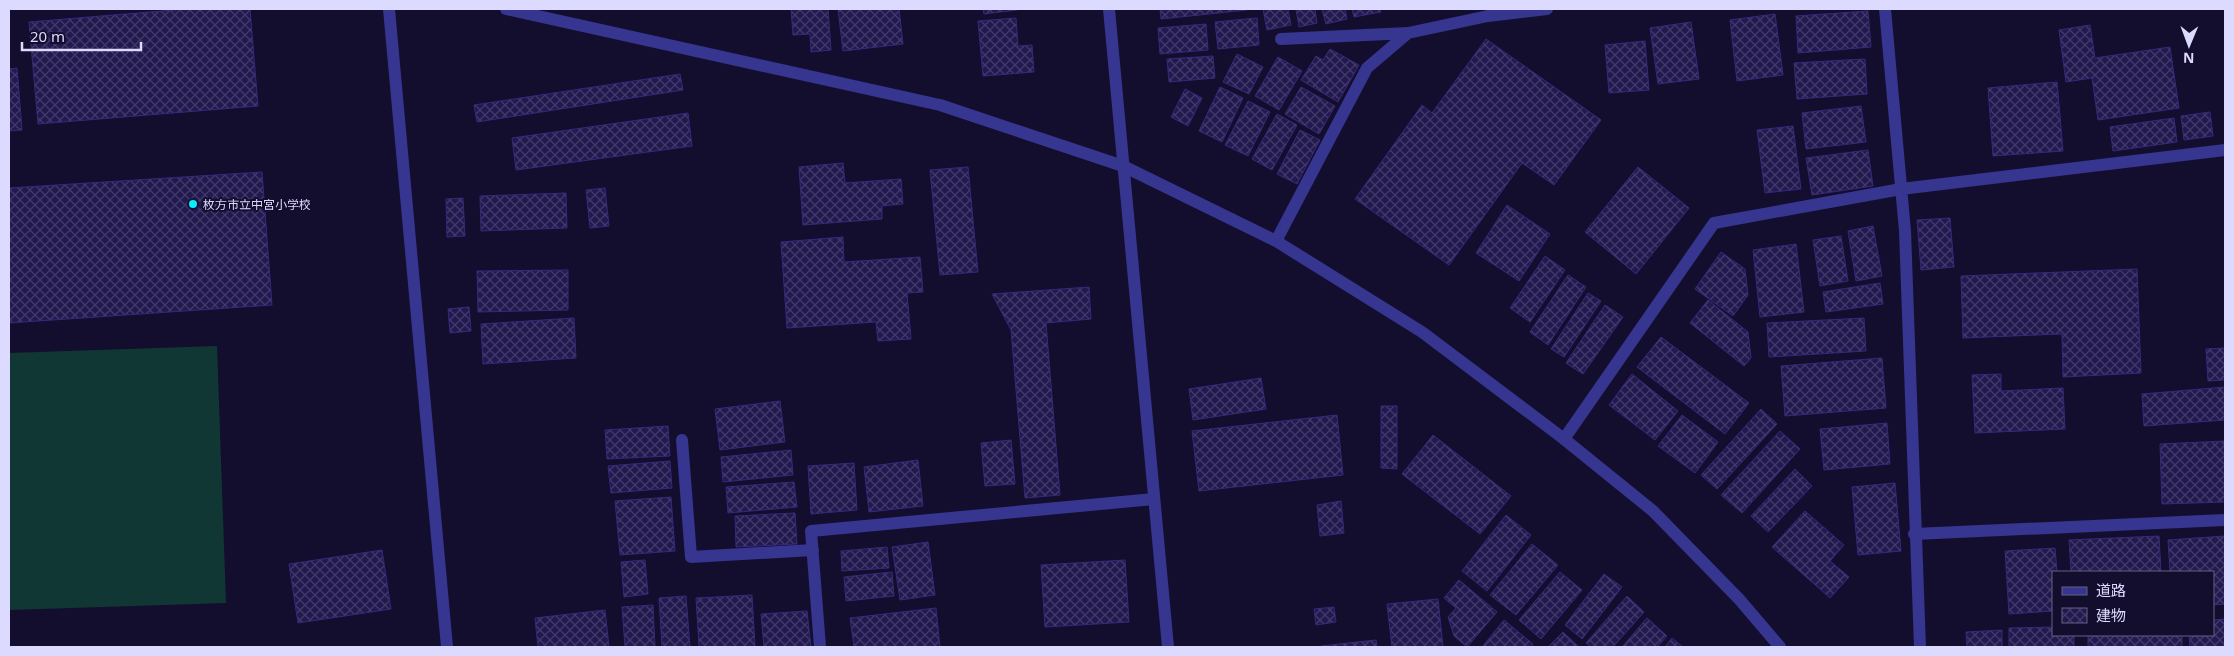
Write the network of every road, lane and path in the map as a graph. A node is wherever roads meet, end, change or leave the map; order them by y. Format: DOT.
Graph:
graph roads {
  1 [pos="388,9"];
  2 [pos="506,9"];
  3 [pos="1108,9"];
  4 [pos="1547,9"];
  5 [pos="1885,9"];
  6 [pos="1408,34"];
  7 [pos="1281,39"];
  8 [pos="2225,150"];
  9 [pos="1123,166"];
  10 [pos="1901,188"];
  11 [pos="1276,241"];
  12 [pos="1564,439"];
  13 [pos="682,440"];
  14 [pos="1154,498"];
  15 [pos="2225,520"];
  16 [pos="1914,534"];
  17 [pos="813,550"];
  18 [pos="447,647"];
  19 [pos="820,647"];
  20 [pos="1168,647"];
  21 [pos="1780,647"];
  22 [pos="1920,647"];
  1 -- 18 [label="street"];
  2 -- 9 [label="street"];
  3 -- 9 [label="street"];
  4 -- 6 [label="street"];
  5 -- 10 [label="street"];
  6 -- 7 [label="street"];
  6 -- 11 [label="street"];
  8 -- 10 [label="street"];
  9 -- 11 [label="street"];
  9 -- 14 [label="street"];
  10 -- 12 [label="street"];
  10 -- 16 [label="street"];
  11 -- 12 [label="street"];
  12 -- 21 [label="street"];
  13 -- 17 [label="street"];
  14 -- 17 [label="street"];
  14 -- 20 [label="street"];
  15 -- 16 [label="street"];
  16 -- 22 [label="street"];
  17 -- 19 [label="street"];
}
